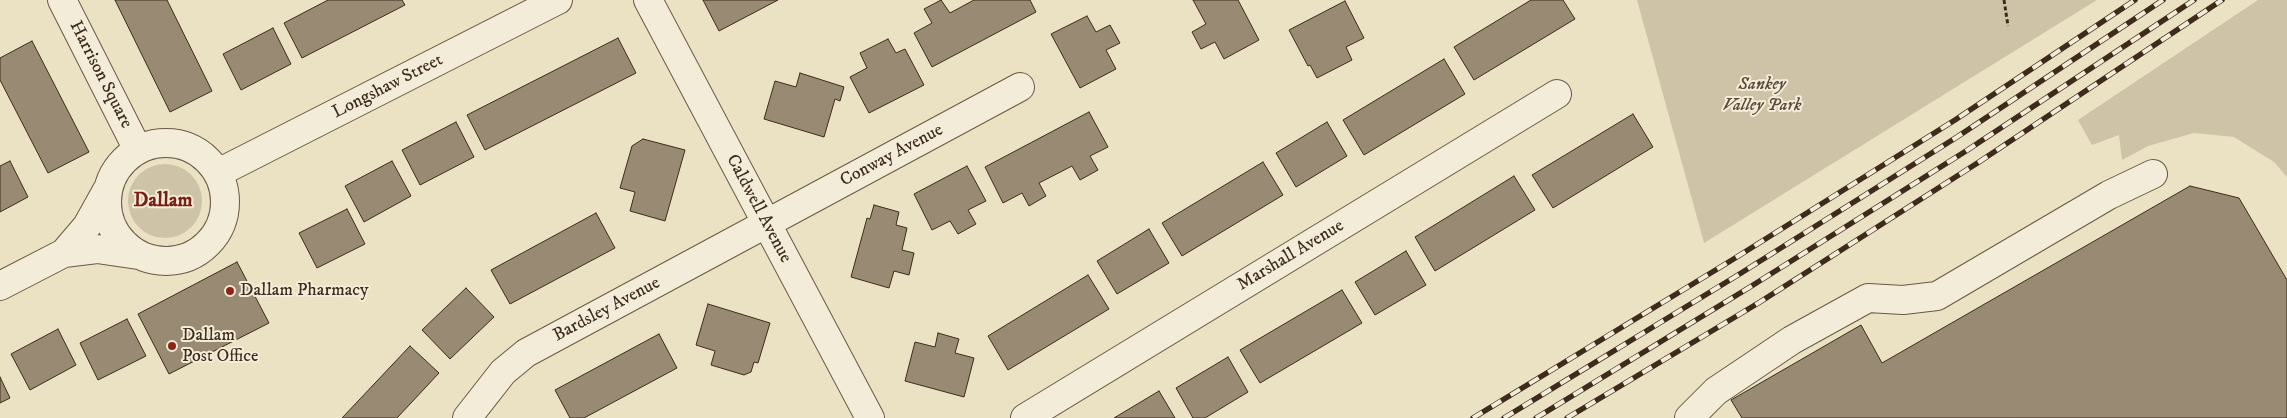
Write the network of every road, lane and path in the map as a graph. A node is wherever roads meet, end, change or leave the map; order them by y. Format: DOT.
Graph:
graph roads {
  1 [pos="62,0"];
  2 [pos="558,0"];
  3 [pos="648,0"];
  4 [pos="2004,0"];
  5 [pos="2008,26"];
  6 [pos="1020,87"];
  7 [pos="1557,94"];
  8 [pos="138,150"];
  9 [pos="218,173"];
  10 [pos="2153,174"];
  11 [pos="107,190"];
  12 [pos="765,224"];
  13 [pos="64,253"];
  14 [pos="138,255"];
  15 [pos="0,286"];
  16 [pos="467,418"];
  17 [pos="870,418"];
  18 [pos="1025,418"];
  19 [pos="1689,418"];
  1 -- 8 [label="street, Harrison Square"];
  2 -- 9 [label="street, Longshaw Street"];
  3 -- 12 [label="street, Caldwell Avenue"];
  4 -- 5 [label="path"];
  6 -- 12 [label="street, Conway Avenue"];
  7 -- 18 [label="street, Marshall Avenue"];
  8 -- 9 [label="street"];
  8 -- 11 [label="street"];
  9 -- 14 [label="street"];
  10 -- 19 [label="street"];
  11 -- 13 [label="street"];
  11 -- 14 [label="street"];
  12 -- 16 [label="street, Bardsley Avenue"];
  12 -- 17 [label="street, Caldwell Avenue"];
  13 -- 14 [label="street"];
  13 -- 15 [label="street"];
}
